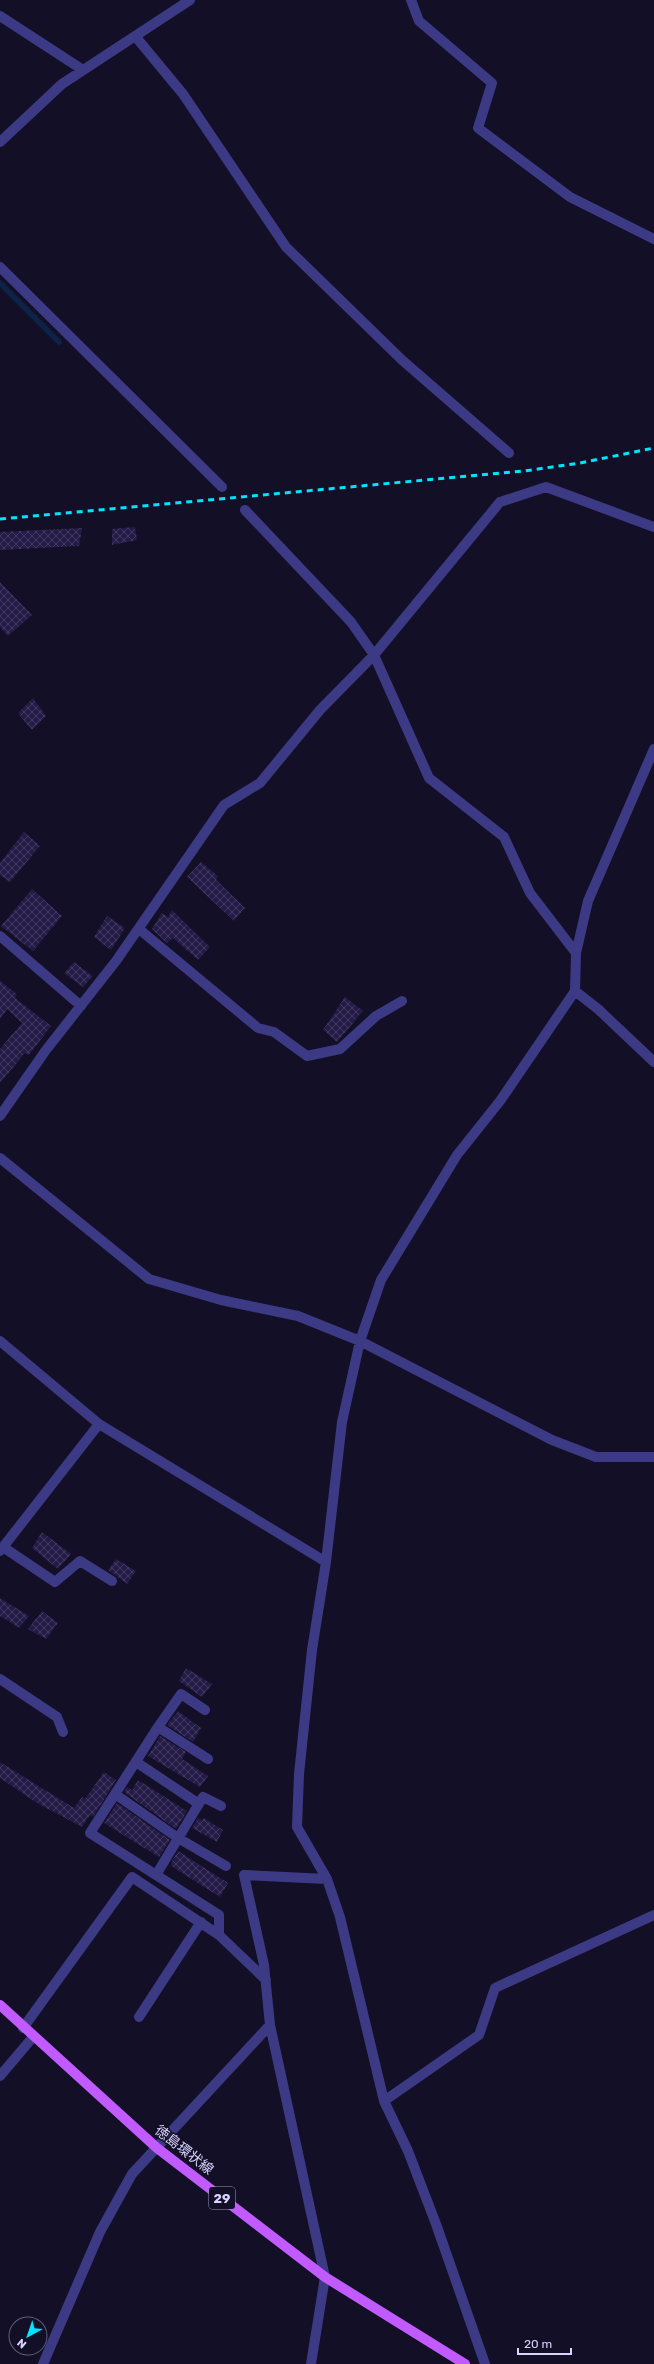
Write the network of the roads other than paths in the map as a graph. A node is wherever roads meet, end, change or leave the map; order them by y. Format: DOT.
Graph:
graph roads {
  1 [pos="190,0"];
  2 [pos="411,0"];
  3 [pos="0,16"];
  4 [pos="135,36"];
  5 [pos="83,70"];
  6 [pos="0,142"];
  7 [pos="654,239"];
  8 [pos="0,267"];
  9 [pos="509,453"];
  10 [pos="222,487"];
  11 [pos="245,510"];
  12 [pos="654,528"];
  13 [pos="374,655"];
  14 [pos="654,749"];
  15 [pos="139,929"];
  16 [pos="0,936"];
  17 [pos="576,953"];
  18 [pos="575,991"];
  19 [pos="402,1001"];
  20 [pos="81,1006"];
  21 [pos="654,1062"];
  22 [pos="0,1116"];
  23 [pos="0,1158"];
  24 [pos="0,1341"];
  25 [pos="360,1342"];
  26 [pos="99,1424"];
  27 [pos="654,1457"];
  28 [pos="2,1549"];
  29 [pos="326,1562"];
  30 [pos="112,1581"];
  31 [pos="0,1679"];
  32 [pos="205,1710"];
  33 [pos="158,1727"];
  34 [pos="63,1732"];
  35 [pos="208,1759"];
  36 [pos="136,1762"];
  37 [pos="115,1794"];
  38 [pos="199,1804"];
  39 [pos="221,1806"];
  40 [pos="178,1838"];
  41 [pos="226,1866"];
  42 [pos="156,1875"];
  43 [pos="327,1879"];
  44 [pos="654,1916"];
  45 [pos="200,1922"];
  46 [pos="219,1935"];
  47 [pos="266,1980"];
  48 [pos="0,2006"];
  49 [pos="139,2017"];
  50 [pos="270,2025"];
  51 [pos="23,2028"];
  52 [pos="32,2037"];
  53 [pos="0,2076"];
  54 [pos="384,2101"];
  55 [pos="157,2148"];
  56 [pos="325,2277"];
  57 [pos="43,2364"];
  58 [pos="311,2364"];
  59 [pos="465,2364"];
  60 [pos="485,2364"];
  1 -- 4 [label="street"];
  2 -- 7 [label="street"];
  3 -- 5 [label="street"];
  4 -- 5 [label="street"];
  4 -- 9 [label="street"];
  5 -- 6 [label="street"];
  8 -- 10 [label="street"];
  11 -- 13 [label="street"];
  12 -- 13 [label="street"];
  13 -- 15 [label="street"];
  13 -- 17 [label="street"];
  14 -- 17 [label="street"];
  15 -- 19 [label="street"];
  15 -- 20 [label="street"];
  16 -- 20 [label="street"];
  17 -- 18 [label="street"];
  18 -- 21 [label="street"];
  18 -- 25 [label="street"];
  20 -- 22 [label="street"];
  23 -- 25 [label="street"];
  24 -- 26 [label="street"];
  25 -- 27 [label="street"];
  25 -- 29 [label="street"];
  26 -- 28 [label="street"];
  26 -- 29 [label="street"];
  28 -- 30 [label="street"];
  29 -- 43 [label="street"];
  31 -- 34 [label="street"];
  32 -- 33 [label="street"];
  33 -- 35 [label="street"];
  33 -- 36 [label="street"];
  36 -- 37 [label="street"];
  36 -- 38 [label="street"];
  37 -- 40 [label="street"];
  37 -- 42 [label="street"];
  38 -- 39 [label="street"];
  38 -- 40 [label="street"];
  40 -- 41 [label="street"];
  40 -- 42 [label="street"];
  42 -- 46 [label="street"];
  43 -- 47 [label="street"];
  43 -- 54 [label="street"];
  44 -- 54 [label="street"];
  45 -- 46 [label="street"];
  45 -- 49 [label="street"];
  45 -- 51 [label="street"];
  46 -- 47 [label="street"];
  47 -- 50 [label="street"];
  48 -- 51 [label="main road, 徳島環状線 / 29"];
  50 -- 55 [label="street"];
  50 -- 56 [label="street"];
  51 -- 52 [label="main road, 徳島環状線 / 29"];
  52 -- 53 [label="street"];
  52 -- 55 [label="main road, 徳島環状線 / 29"];
  54 -- 60 [label="street"];
  55 -- 56 [label="main road, 徳島環状線 / 29"];
  55 -- 57 [label="street"];
  56 -- 58 [label="street"];
  56 -- 59 [label="main road, 徳島環状線 / 29"];
}
